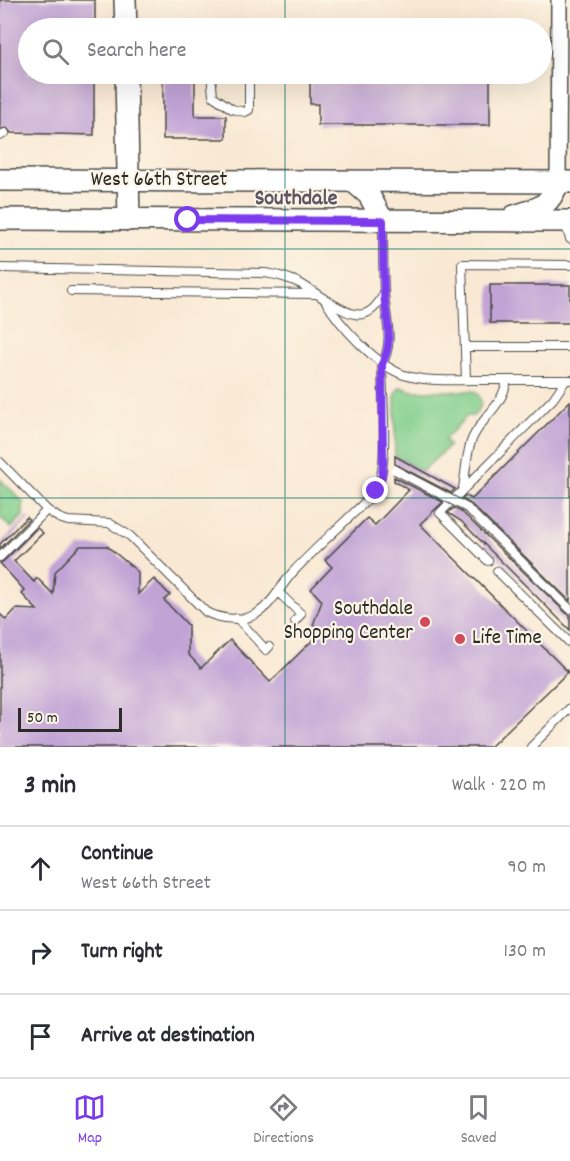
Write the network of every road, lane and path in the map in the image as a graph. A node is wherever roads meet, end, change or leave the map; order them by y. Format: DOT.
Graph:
graph roads {
  1 [pos="126,0"];
  2 [pos="559,0"];
  3 [pos="126,18"];
  4 [pos="126,84"];
  5 [pos="212,84"];
  6 [pos="249,84"];
  7 [pos="0,180"];
  8 [pos="128,180"];
  9 [pos="354,182"];
  10 [pos="564,182"];
  11 [pos="0,219"];
  12 [pos="129,220"];
  13 [pos="383,221"];
  14 [pos="494,222"];
  15 [pos="568,227"];
  16 [pos="570,265"];
  17 [pos="0,268"];
  18 [pos="71,291"];
  19 [pos="384,294"];
  20 [pos="320,296"];
  21 [pos="465,347"];
  22 [pos="570,347"];
  23 [pos="382,364"];
  24 [pos="466,380"];
  25 [pos="507,380"];
  26 [pos="568,380"];
  27 [pos="0,462"];
  28 [pos="383,464"];
  29 [pos="463,489"];
  30 [pos="47,510"];
  31 [pos="0,556"];
  32 [pos="488,561"];
  33 [pos="497,571"];
  34 [pos="278,592"];
  35 [pos="570,609"];
  36 [pos="237,618"];
  37 [pos="295,621"];
  38 [pos="570,643"];
  39 [pos="269,647"];
  40 [pos="570,708"];
  41 [pos="531,747"];
  1 -- 3 [label="main road"];
  2 -- 10 [label="street"];
  4 -- 8 [label="main road"];
  5 -- 6 [label="lane"];
  7 -- 8 [label="main road, West 66th Street"];
  8 -- 9 [label="main road, West 66th Street"];
  8 -- 12 [label="main road"];
  9 -- 10 [label="main road, West 66th Street"];
  9 -- 13 [label="main road"];
  10 -- 14 [label="main road"];
  11 -- 12 [label="main road, West 66th Street"];
  12 -- 13 [label="main road, West 66th Street"];
  13 -- 14 [label="main road, West 66th Street"];
  13 -- 19 [label="lane"];
  14 -- 15 [label="main road, West 66th Street"];
  16 -- 21 [label="lane"];
  17 -- 20 [label="lane"];
  18 -- 20 [label="lane"];
  19 -- 20 [label="lane"];
  19 -- 23 [label="lane"];
  20 -- 23 [label="lane"];
  21 -- 22 [label="lane"];
  21 -- 24 [label="lane"];
  23 -- 24 [label="lane"];
  23 -- 28 [label="lane"];
  24 -- 25 [label="lane"];
  25 -- 26 [label="lane"];
  25 -- 29 [label="lane"];
  26 -- 29 [label="lane"];
  27 -- 30 [label="lane"];
  28 -- 34 [label="lane"];
  28 -- 35 [label="lane, bridge"];
  29 -- 32 [label="lane"];
  30 -- 31 [label="lane"];
  30 -- 36 [label="lane"];
  33 -- 38 [label="lane"];
  34 -- 36 [label="lane"];
  34 -- 37 [label="lane"];
  36 -- 39 [label="lane"];
  40 -- 41 [label="lane"];
}
